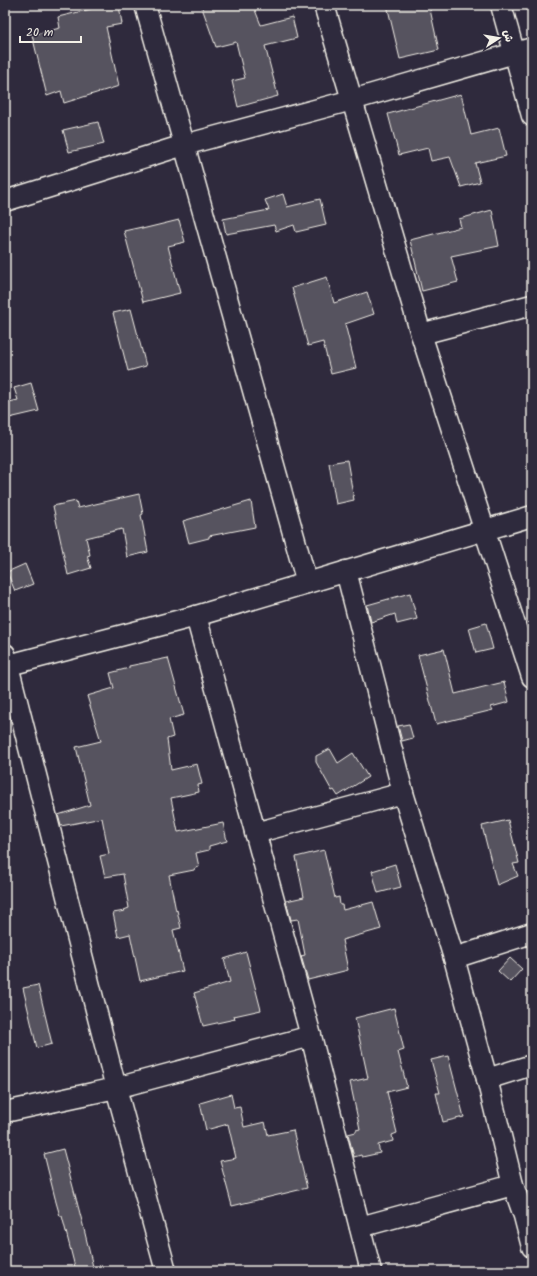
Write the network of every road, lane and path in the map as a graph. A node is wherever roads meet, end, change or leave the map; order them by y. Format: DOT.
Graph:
graph roads {
  1 [pos="145,5"];
  2 [pos="324,5"];
  3 [pos="501,5"];
  4 [pos="523,51"];
  5 [pos="352,100"];
  6 [pos="532,116"];
  7 [pos="184,145"];
  8 [pos="5,200"];
  9 [pos="532,305"];
  10 [pos="421,334"];
  11 [pos="532,516"];
  12 [pos="485,531"];
  13 [pos="346,572"];
  14 [pos="307,583"];
  15 [pos="196,616"];
  16 [pos="6,662"];
  17 [pos="532,677"];
  18 [pos="403,793"];
  19 [pos="254,833"];
  20 [pos="532,933"];
  21 [pos="454,958"];
  22 [pos="311,1036"];
  23 [pos="532,1065"];
  24 [pos="487,1079"];
  25 [pos="116,1088"];
  26 [pos="5,1112"];
  27 [pos="513,1185"];
  28 [pos="528,1215"];
  29 [pos="360,1227"];
  30 [pos="532,1247"];
  31 [pos="166,1271"];
  32 [pos="371,1271"];
  1 -- 7 [label="street"];
  2 -- 5 [label="street"];
  3 -- 4 [label="street"];
  4 -- 5 [label="street"];
  4 -- 6 [label="street"];
  5 -- 7 [label="street"];
  5 -- 10 [label="street"];
  7 -- 8 [label="street"];
  7 -- 14 [label="street"];
  9 -- 10 [label="street"];
  10 -- 12 [label="street"];
  11 -- 12 [label="street"];
  12 -- 13 [label="street"];
  12 -- 17 [label="street"];
  13 -- 14 [label="street"];
  13 -- 18 [label="street"];
  14 -- 15 [label="street"];
  15 -- 16 [label="street"];
  15 -- 19 [label="street"];
  16 -- 25 [label="street"];
  18 -- 19 [label="street"];
  18 -- 21 [label="street"];
  19 -- 22 [label="street"];
  20 -- 21 [label="street"];
  21 -- 24 [label="street"];
  22 -- 25 [label="street"];
  22 -- 29 [label="street"];
  23 -- 24 [label="street"];
  24 -- 27 [label="street"];
  25 -- 26 [label="street"];
  25 -- 31 [label="street"];
  27 -- 28 [label="street"];
  27 -- 29 [label="street"];
  28 -- 30 [label="street"];
  29 -- 32 [label="street"];
}
